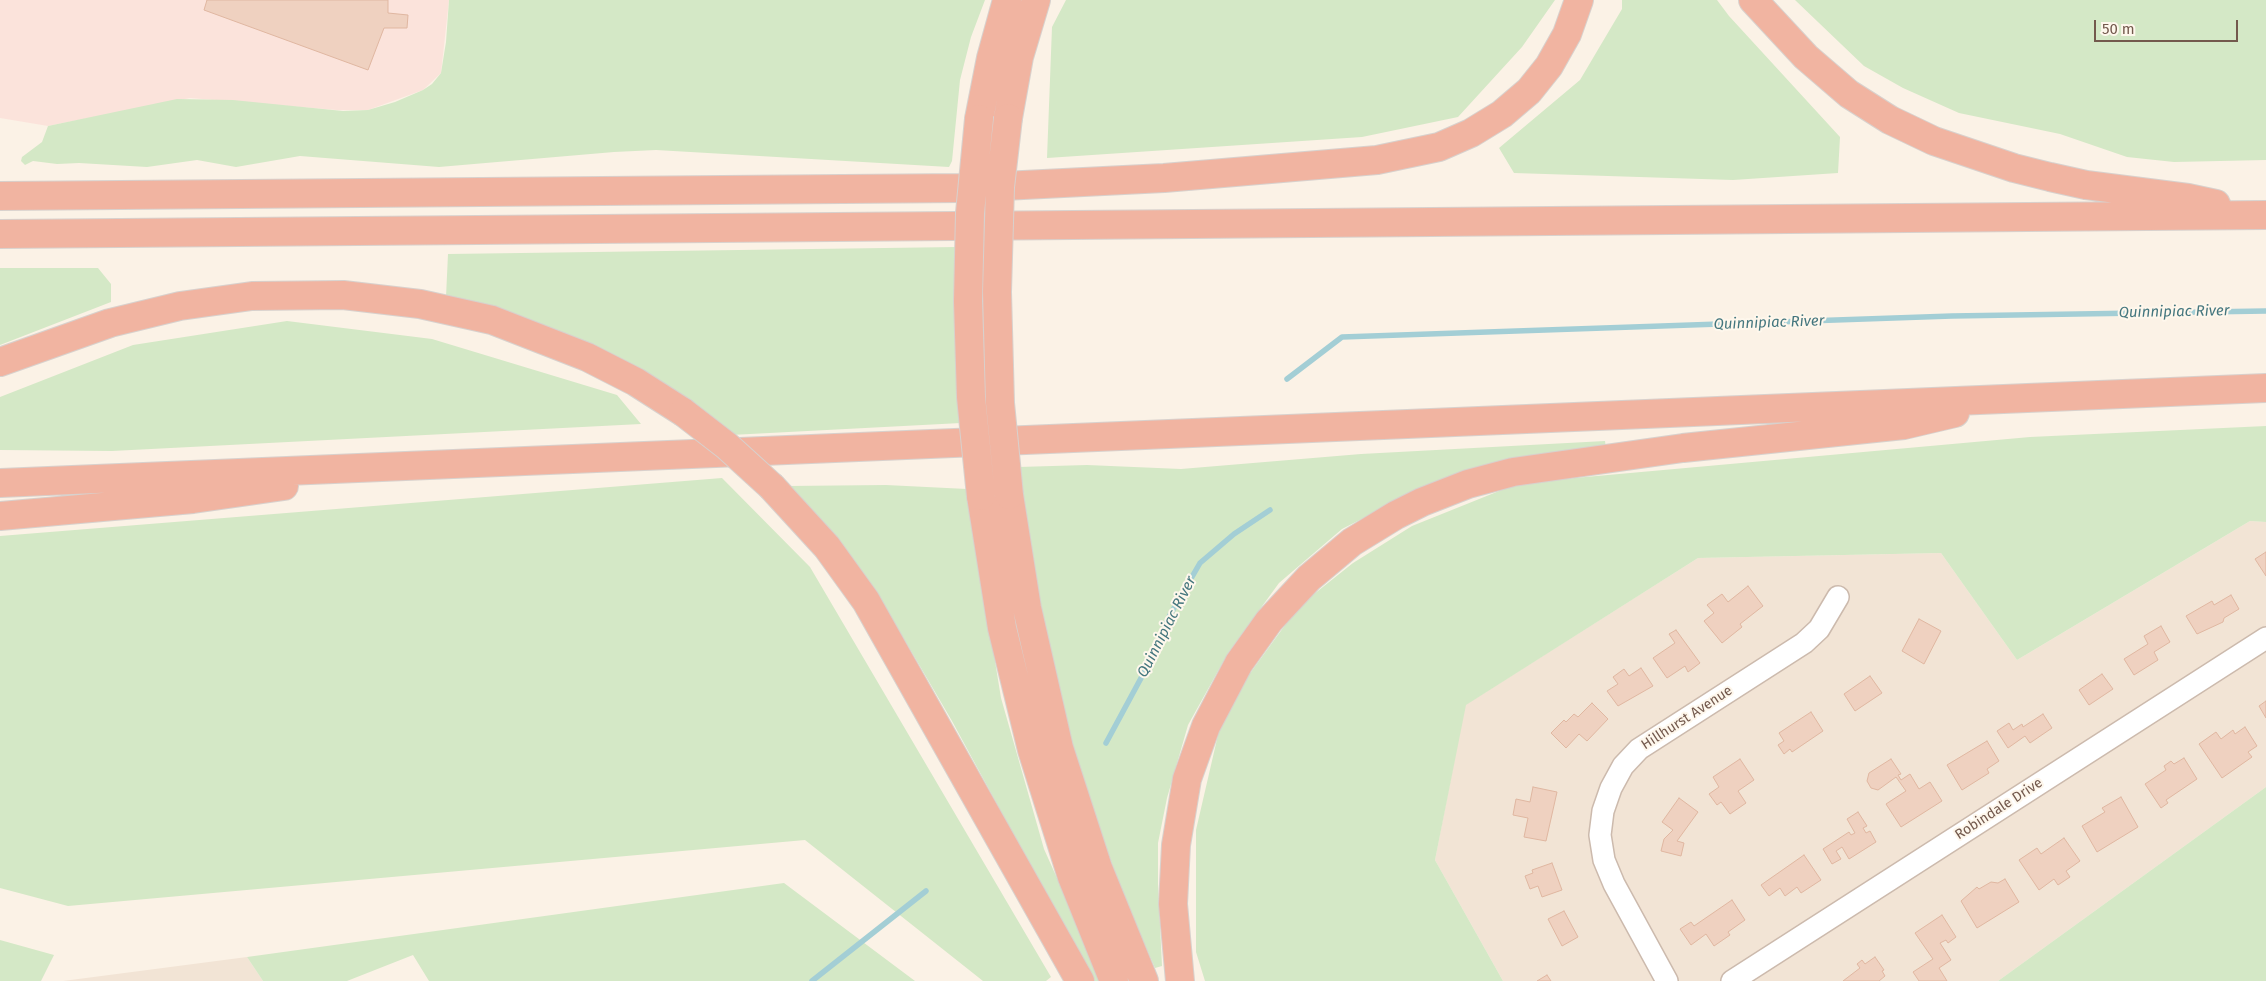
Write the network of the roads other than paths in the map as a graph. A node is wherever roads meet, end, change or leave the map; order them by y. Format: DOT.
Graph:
graph roads {
  1 [pos="1007,0"];
  2 [pos="1036,0"];
  3 [pos="1579,0"];
  4 [pos="1752,0"];
  5 [pos="0,196"];
  6 [pos="2261,215"];
  7 [pos="0,234"];
  8 [pos="0,362"];
  9 [pos="2266,388"];
  10 [pos="1991,400"];
  11 [pos="359,468"];
  12 [pos="0,483"];
  13 [pos="0,516"];
  14 [pos="1838,597"];
  15 [pos="2266,638"];
  16 [pos="1080,981"];
  17 [pos="1114,981"];
  18 [pos="1144,981"];
  19 [pos="1180,981"];
  20 [pos="1667,981"];
  21 [pos="1732,981"];
  1 -- 17 [label="highway, bridge"];
  2 -- 18 [label="highway, bridge"];
  3 -- 5 [label="highway"];
  4 -- 6 [label="highway"];
  6 -- 7 [label="highway"];
  8 -- 16 [label="highway, bridge"];
  9 -- 10 [label="highway"];
  10 -- 11 [label="highway"];
  10 -- 19 [label="highway"];
  11 -- 12 [label="highway"];
  11 -- 13 [label="highway"];
  14 -- 20 [label="street, Hillhurst Avenue"];
  15 -- 21 [label="street, Robindale Drive"];
}
